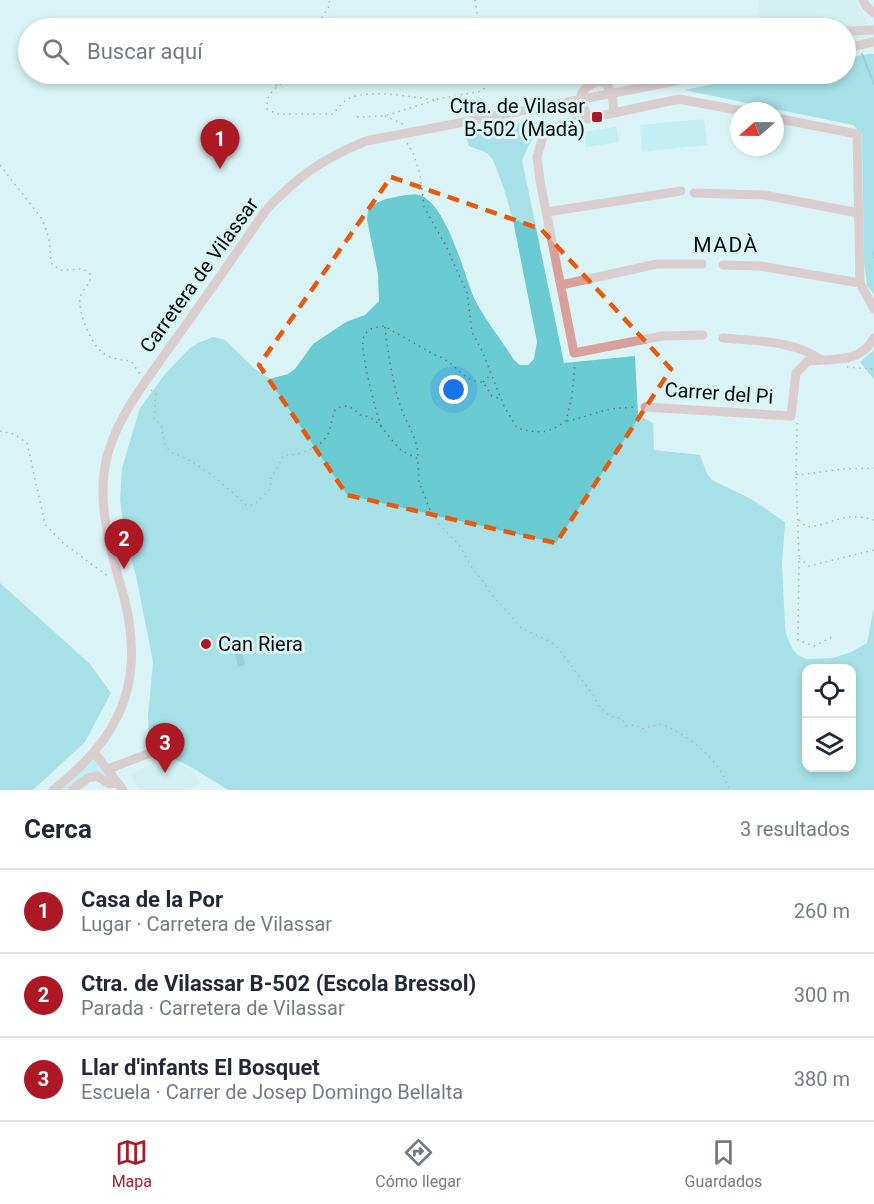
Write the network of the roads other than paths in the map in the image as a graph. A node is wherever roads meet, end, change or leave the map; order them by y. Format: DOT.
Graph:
graph roads {
  1 [pos="863,0"];
  2 [pos="874,13"];
  3 [pos="874,30"];
  4 [pos="856,31"];
  5 [pos="874,42"];
  6 [pos="856,46"];
  7 [pos="591,84"];
  8 [pos="606,84"];
  9 [pos="659,84"];
  10 [pos="612,93"];
  11 [pos="580,100"];
  12 [pos="730,109"];
  13 [pos="614,113"];
  14 [pos="589,119"];
  15 [pos="784,120"];
  16 [pos="681,191"];
  17 [pos="694,193"];
  18 [pos="546,212"];
  19 [pos="859,213"];
  20 [pos="702,264"];
  21 [pos="723,265"];
  22 [pos="860,283"];
  23 [pos="561,285"];
  24 [pos="874,309"];
  25 [pos="703,335"];
  26 [pos="723,338"];
  27 [pos="874,338"];
  28 [pos="821,360"];
  29 [pos="645,407"];
  30 [pos="94,752"];
  31 [pos="153,752"];
  32 [pos="108,769"];
  33 [pos="120,787"];
  34 [pos="53,790"];
  35 [pos="72,790"];
  1 -- 2 [label="street"];
  3 -- 4 [label="street"];
  5 -- 6 [label="street"];
  7 -- 11 [label="street"];
  8 -- 10 [label="street"];
  9 -- 10 [label="street, Carretera de Vilassar"];
  10 -- 11 [label="street, Carretera de Vilassar"];
  10 -- 13 [label="street"];
  11 -- 14 [label="street"];
  11 -- 30 [label="street, Carretera de Vilassar"];
  12 -- 13 [label="street"];
  13 -- 14 [label="street"];
  14 -- 18 [label="street"];
  15 -- 19 [label="street"];
  16 -- 18 [label="street"];
  17 -- 19 [label="street"];
  18 -- 23 [label="street"];
  19 -- 22 [label="street"];
  20 -- 23 [label="street"];
  21 -- 22 [label="street"];
  22 -- 24 [label="street"];
  23 -- 25 [label="street"];
  26 -- 28 [label="street"];
  27 -- 28 [label="street"];
  28 -- 29 [label="street, Carrer del Pi"];
  30 -- 32 [label="street"];
  30 -- 34 [label="street, Carretera de Vilassar"];
  31 -- 32 [label="street"];
  32 -- 33 [label="street"];
  33 -- 35 [label="street"];
}
